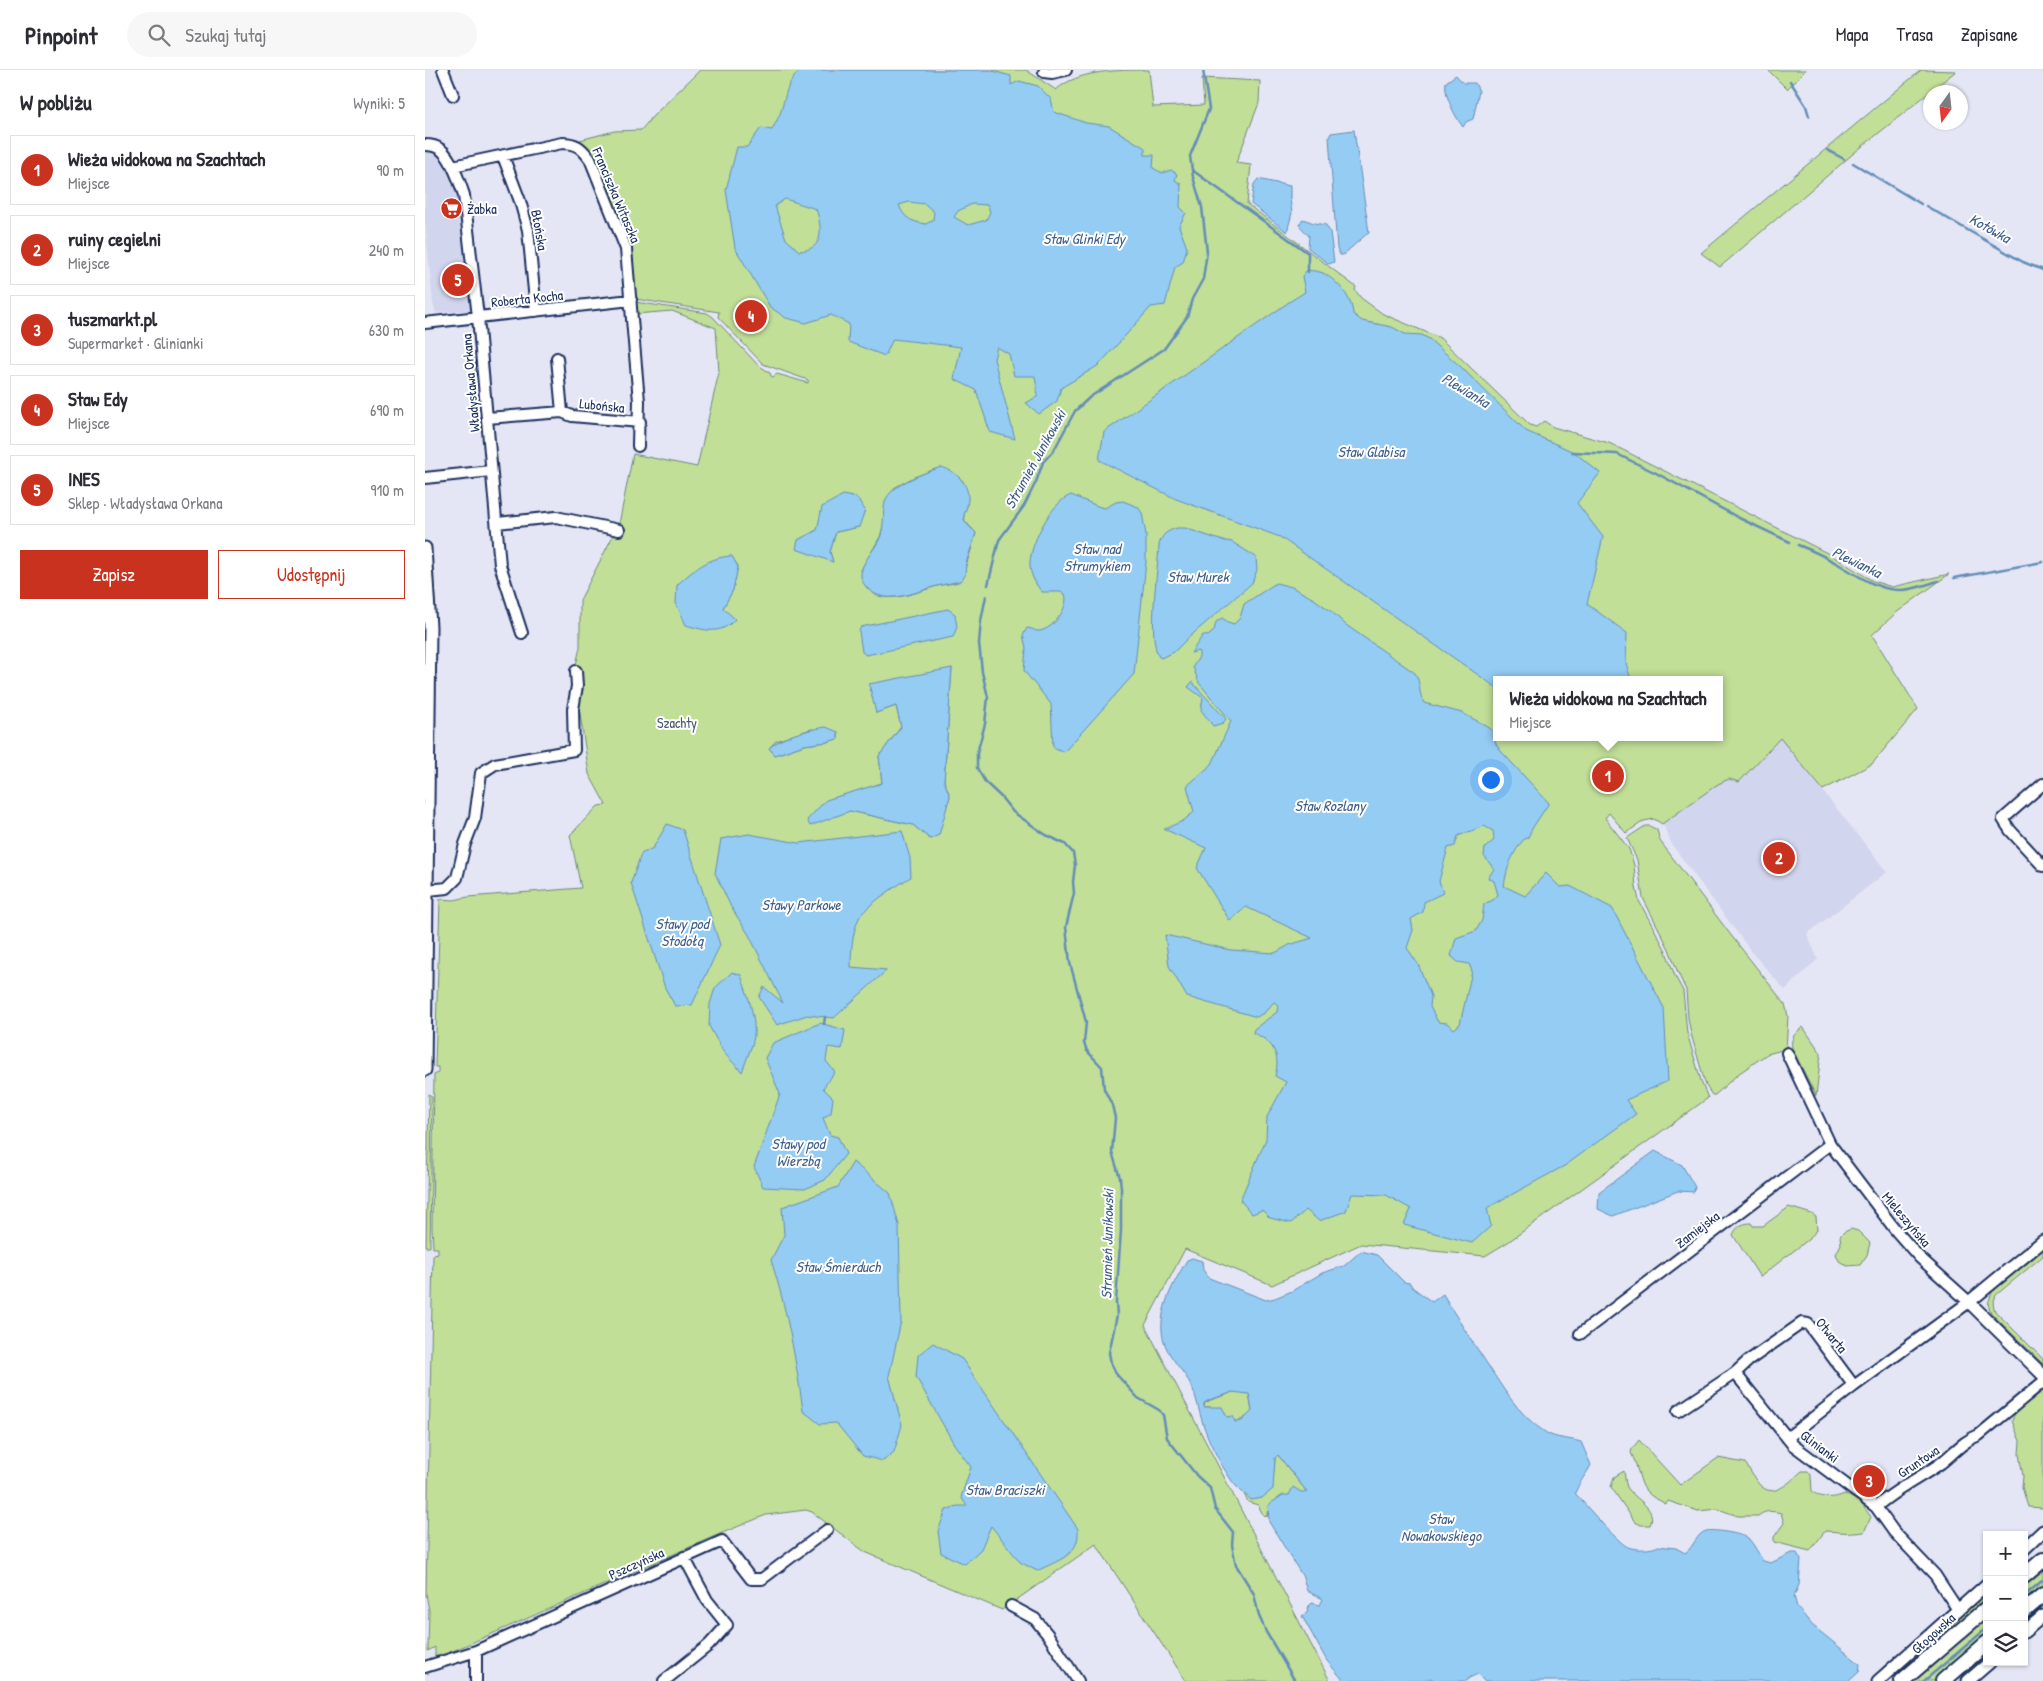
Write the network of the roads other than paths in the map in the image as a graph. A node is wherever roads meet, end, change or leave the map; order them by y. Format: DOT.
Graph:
graph roads {
  1 [pos="443,70"];
  2 [pos="1066,70"];
  3 [pos="1044,72"];
  4 [pos="453,95"];
  5 [pos="425,145"];
  6 [pos="503,156"];
  7 [pos="453,166"];
  8 [pos="631,300"];
  9 [pos="535,311"];
  10 [pos="478,317"];
  11 [pos="425,323"];
  12 [pos="557,358"];
  13 [pos="562,412"];
  14 [pos="487,418"];
  15 [pos="639,422"];
  16 [pos="638,446"];
  17 [pos="491,471"];
  18 [pos="425,478"];
  19 [pos="497,523"];
  20 [pos="619,530"];
  21 [pos="425,548"];
  22 [pos="522,633"];
  23 [pos="576,671"];
  24 [pos="2043,784"];
  25 [pos="427,820"];
  26 [pos="2043,866"];
  27 [pos="428,890"];
  28 [pos="1787,1053"];
  29 [pos="425,1070"];
  30 [pos="1830,1144"];
  31 [pos="2043,1241"];
  32 [pos="1969,1302"];
  33 [pos="1580,1334"];
  34 [pos="1735,1373"];
  35 [pos="2043,1375"];
  36 [pos="2043,1382"];
  37 [pos="1854,1386"];
  38 [pos="1678,1411"];
  39 [pos="1787,1438"];
  40 [pos="1877,1507"];
  41 [pos="827,1530"];
  42 [pos="2043,1531"];
  43 [pos="2028,1545"];
  44 [pos="684,1557"];
  45 [pos="2043,1560"];
  46 [pos="2028,1573"];
  47 [pos="1983,1588"];
  48 [pos="2043,1595"];
  49 [pos="1011,1606"];
  50 [pos="2028,1608"];
  51 [pos="1959,1610"];
  52 [pos="1983,1611"];
  53 [pos="2043,1616"];
  54 [pos="2028,1629"];
  55 [pos="1983,1646"];
  56 [pos="476,1651"];
  57 [pos="1985,1666"];
  58 [pos="425,1667"];
  59 [pos="476,1681"];
  60 [pos="664,1681"];
  61 [pos="1078,1681"];
  62 [pos="1878,1681"];
  63 [pos="1902,1681"];
  64 [pos="1943,1681"];
  65 [pos="1968,1681"];
  1 -- 4 [label="street"];
  2 -- 3 [label="street"];
  5 -- 7 [label="street, Władysława Orkana"];
  6 -- 7 [label="street, Franciszka Witaszka"];
  6 -- 8 [label="street, Franciszka Witaszka"];
  6 -- 9 [label="street, Błońska"];
  7 -- 10 [label="street, Władysława Orkana"];
  8 -- 9 [label="street, Roberta Kocha"];
  8 -- 15 [label="street, Franciszka Witaszka"];
  9 -- 10 [label="street, Roberta Kocha"];
  10 -- 11 [label="street, Roberta Kocha"];
  10 -- 14 [label="street, Władysława Orkana"];
  12 -- 13 [label="street, Lubońska"];
  13 -- 14 [label="street, Lubońska"];
  13 -- 15 [label="street, Lubońska"];
  14 -- 17 [label="street, Władysława Orkana"];
  15 -- 16 [label="street, Franciszka Witaszka"];
  17 -- 18 [label="street"];
  17 -- 19 [label="street, Władysława Orkana"];
  19 -- 20 [label="street"];
  19 -- 22 [label="street, Władysława Orkana"];
  21 -- 25 [label="street"];
  23 -- 27 [label="street"];
  24 -- 26 [label="street"];
  25 -- 27 [label="street"];
  27 -- 29 [label="street"];
  28 -- 30 [label="street, Mieleszyńska"];
  30 -- 32 [label="street, Mieleszyńska"];
  30 -- 33 [label="street, Zamiejska"];
  31 -- 32 [label="street"];
  32 -- 35 [label="street, Mieleszyńska"];
  32 -- 37 [label="street"];
  34 -- 37 [label="street, Otwarta"];
  34 -- 38 [label="street"];
  34 -- 39 [label="street, Glinianki"];
  36 -- 40 [label="street, Gruntowa"];
  37 -- 39 [label="street"];
  39 -- 40 [label="street, Glinianki"];
  40 -- 51 [label="street, Glinianki"];
  41 -- 44 [label="street"];
  42 -- 43 [label="street"];
  44 -- 56 [label="street, Pszczyńska"];
  44 -- 60 [label="street, Pszczyńska"];
  45 -- 46 [label="main road"];
  47 -- 51 [label="street, Głogowska"];
  48 -- 50 [label="main road"];
  49 -- 61 [label="street"];
  51 -- 62 [label="street, Głogowska"];
  52 -- 63 [label="main road, Głogowska"];
  53 -- 54 [label="street"];
  55 -- 64 [label="main road"];
  56 -- 58 [label="street, Pszczyńska"];
  56 -- 59 [label="street"];
  57 -- 65 [label="street"];
}
